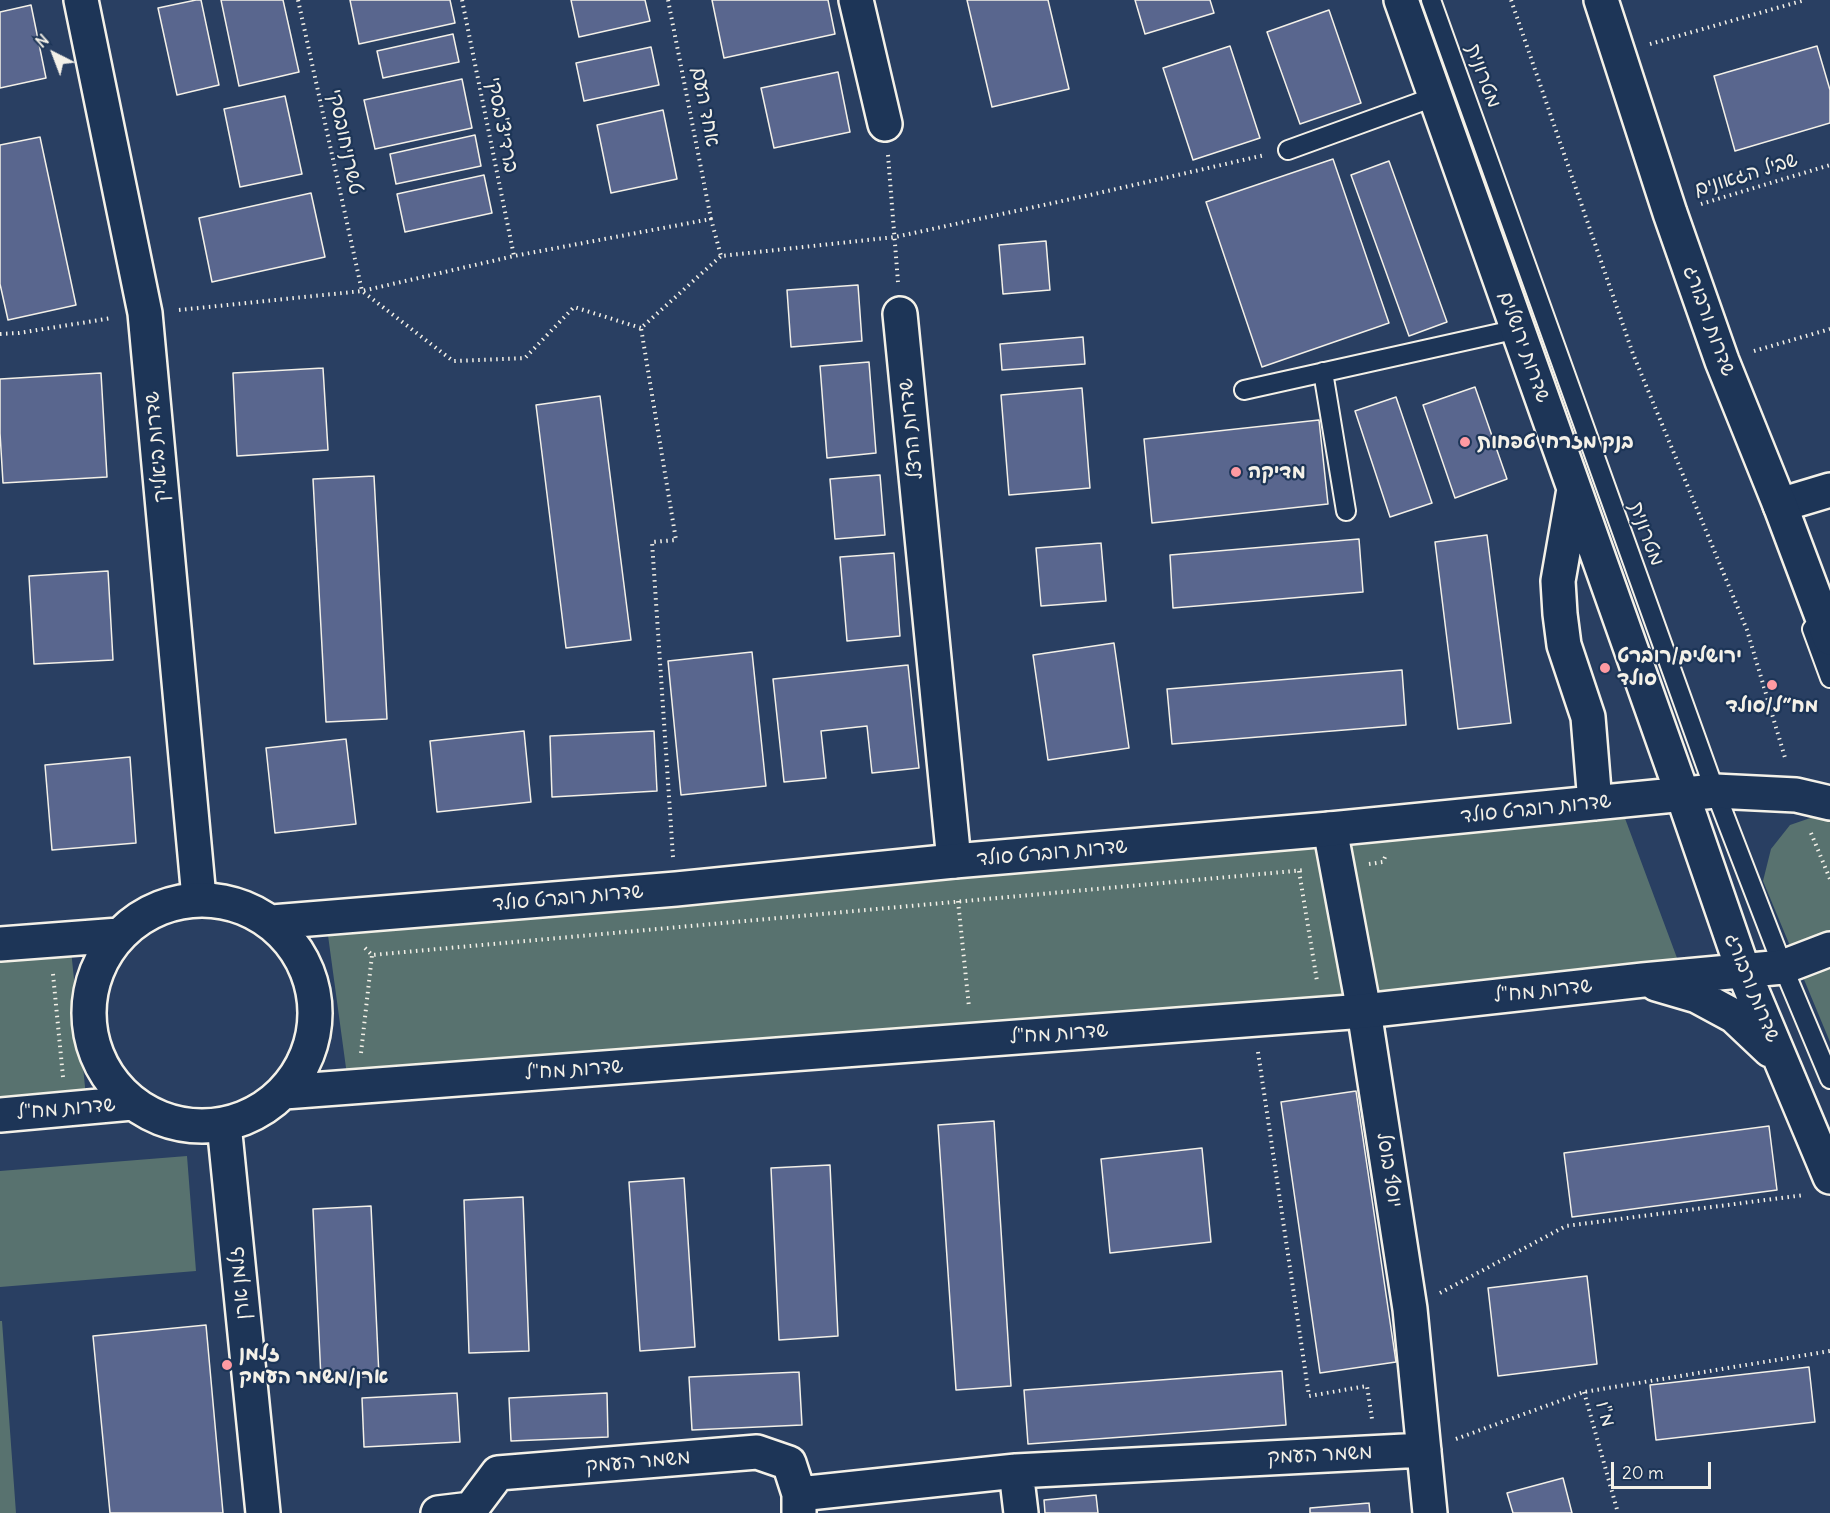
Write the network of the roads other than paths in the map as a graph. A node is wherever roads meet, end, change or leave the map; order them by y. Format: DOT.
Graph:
graph roads {
  1 [pos="81,0"];
  2 [pos="856,0"];
  3 [pos="1401,0"];
  4 [pos="1431,0"];
  5 [pos="1587,0"];
  6 [pos="1601,0"];
  7 [pos="1434,97"];
  8 [pos="885,124"];
  9 [pos="1288,150"];
  10 [pos="900,314"];
  11 [pos="1518,329"];
  12 [pos="1323,372"];
  13 [pos="1244,390"];
  14 [pos="1574,488"];
  15 [pos="1830,490"];
  16 [pos="1780,506"];
  17 [pos="1346,512"];
  18 [pos="1830,638"];
  19 [pos="1830,678"];
  20 [pos="1699,794"];
  21 [pos="1595,803"];
  22 [pos="1830,803"];
  23 [pos="1330,830"];
  24 [pos="954,861"];
  25 [pos="199,898"];
  26 [pos="272,922"];
  27 [pos="119,935"];
  28 [pos="0,944"];
  29 [pos="1830,949"];
  30 [pos="1783,967"];
  31 [pos="1743,970"];
  32 [pos="1643,980"];
  33 [pos="1364,1011"];
  34 [pos="1782,1062"];
  35 [pos="1830,1079"];
  36 [pos="284,1092"];
  37 [pos="132,1103"];
  38 [pos="0,1115"];
  39 [pos="224,1124"];
  40 [pos="1819,1186"];
  41 [pos="1424,1450"];
  42 [pos="1016,1471"];
  43 [pos="799,1503"];
  44 [pos="471,1511"];
  45 [pos="263,1513"];
  46 [pos="438,1513"];
  47 [pos="1021,1513"];
  48 [pos="1430,1513"];
  1 -- 25 [label="street, שדרות ביאליק"];
  2 -- 8 [label="street"];
  3 -- 7 [label="street, שדרות ירושלים"];
  4 -- 20 [label="lane, מטרונית"];
  5 -- 19 [label="lane"];
  6 -- 16 [label="street, שדרות ורבורג"];
  7 -- 9 [label="lane"];
  7 -- 11 [label="street, שדרות ירושלים"];
  10 -- 24 [label="street, שדרות הרצל"];
  11 -- 12 [label="lane"];
  11 -- 14 [label="street, שדרות ירושלים"];
  12 -- 13 [label="lane"];
  12 -- 17 [label="lane"];
  14 -- 20 [label="street, שדרות ירושלים"];
  14 -- 21 [label="street"];
  15 -- 16 [label="street"];
  16 -- 18 [label="street, שדרות ורבורג"];
  20 -- 21 [label="street, שדרות רוברט סולד"];
  20 -- 22 [label="street, שדרות רוברט סולד"];
  20 -- 30 [label="lane, מטרונית"];
  20 -- 31 [label="street, שדרות ורבורג"];
  21 -- 23 [label="street, שדרות רוברט סולד"];
  23 -- 24 [label="street, שדרות רוברט סולד"];
  23 -- 33 [label="street, יוסף בוסל"];
  24 -- 26 [label="street, שדרות רוברט סולד"];
  25 -- 26 [label="street"];
  25 -- 27 [label="street"];
  26 -- 36 [label="street"];
  27 -- 28 [label="street"];
  27 -- 37 [label="street"];
  29 -- 30 [label="street, שדרות מח\"ל"];
  30 -- 31 [label="street, שדרות מח\"ל"];
  30 -- 35 [label="lane, מטרונית"];
  31 -- 32 [label="street, שדרות מח\"ל"];
  31 -- 34 [label="street, שדרות ורבורג"];
  32 -- 33 [label="street, שדרות מח\"ל"];
  32 -- 34 [label="street"];
  33 -- 36 [label="street, שדרות מח\"ל"];
  33 -- 41 [label="street, יוסף בוסל"];
  34 -- 40 [label="street, שדרות ורבורג"];
  36 -- 39 [label="street"];
  37 -- 38 [label="street, שדרות מח\"ל"];
  37 -- 39 [label="street"];
  39 -- 45 [label="street, זלמן ארן"];
  41 -- 42 [label="street, משמר העמק"];
  41 -- 48 [label="street, יוסף בוסל"];
  42 -- 43 [label="street, משמר העמק"];
  42 -- 47 [label="street"];
  43 -- 44 [label="street, משמר העמק"];
  44 -- 46 [label="street, משמר העמק"];
}
